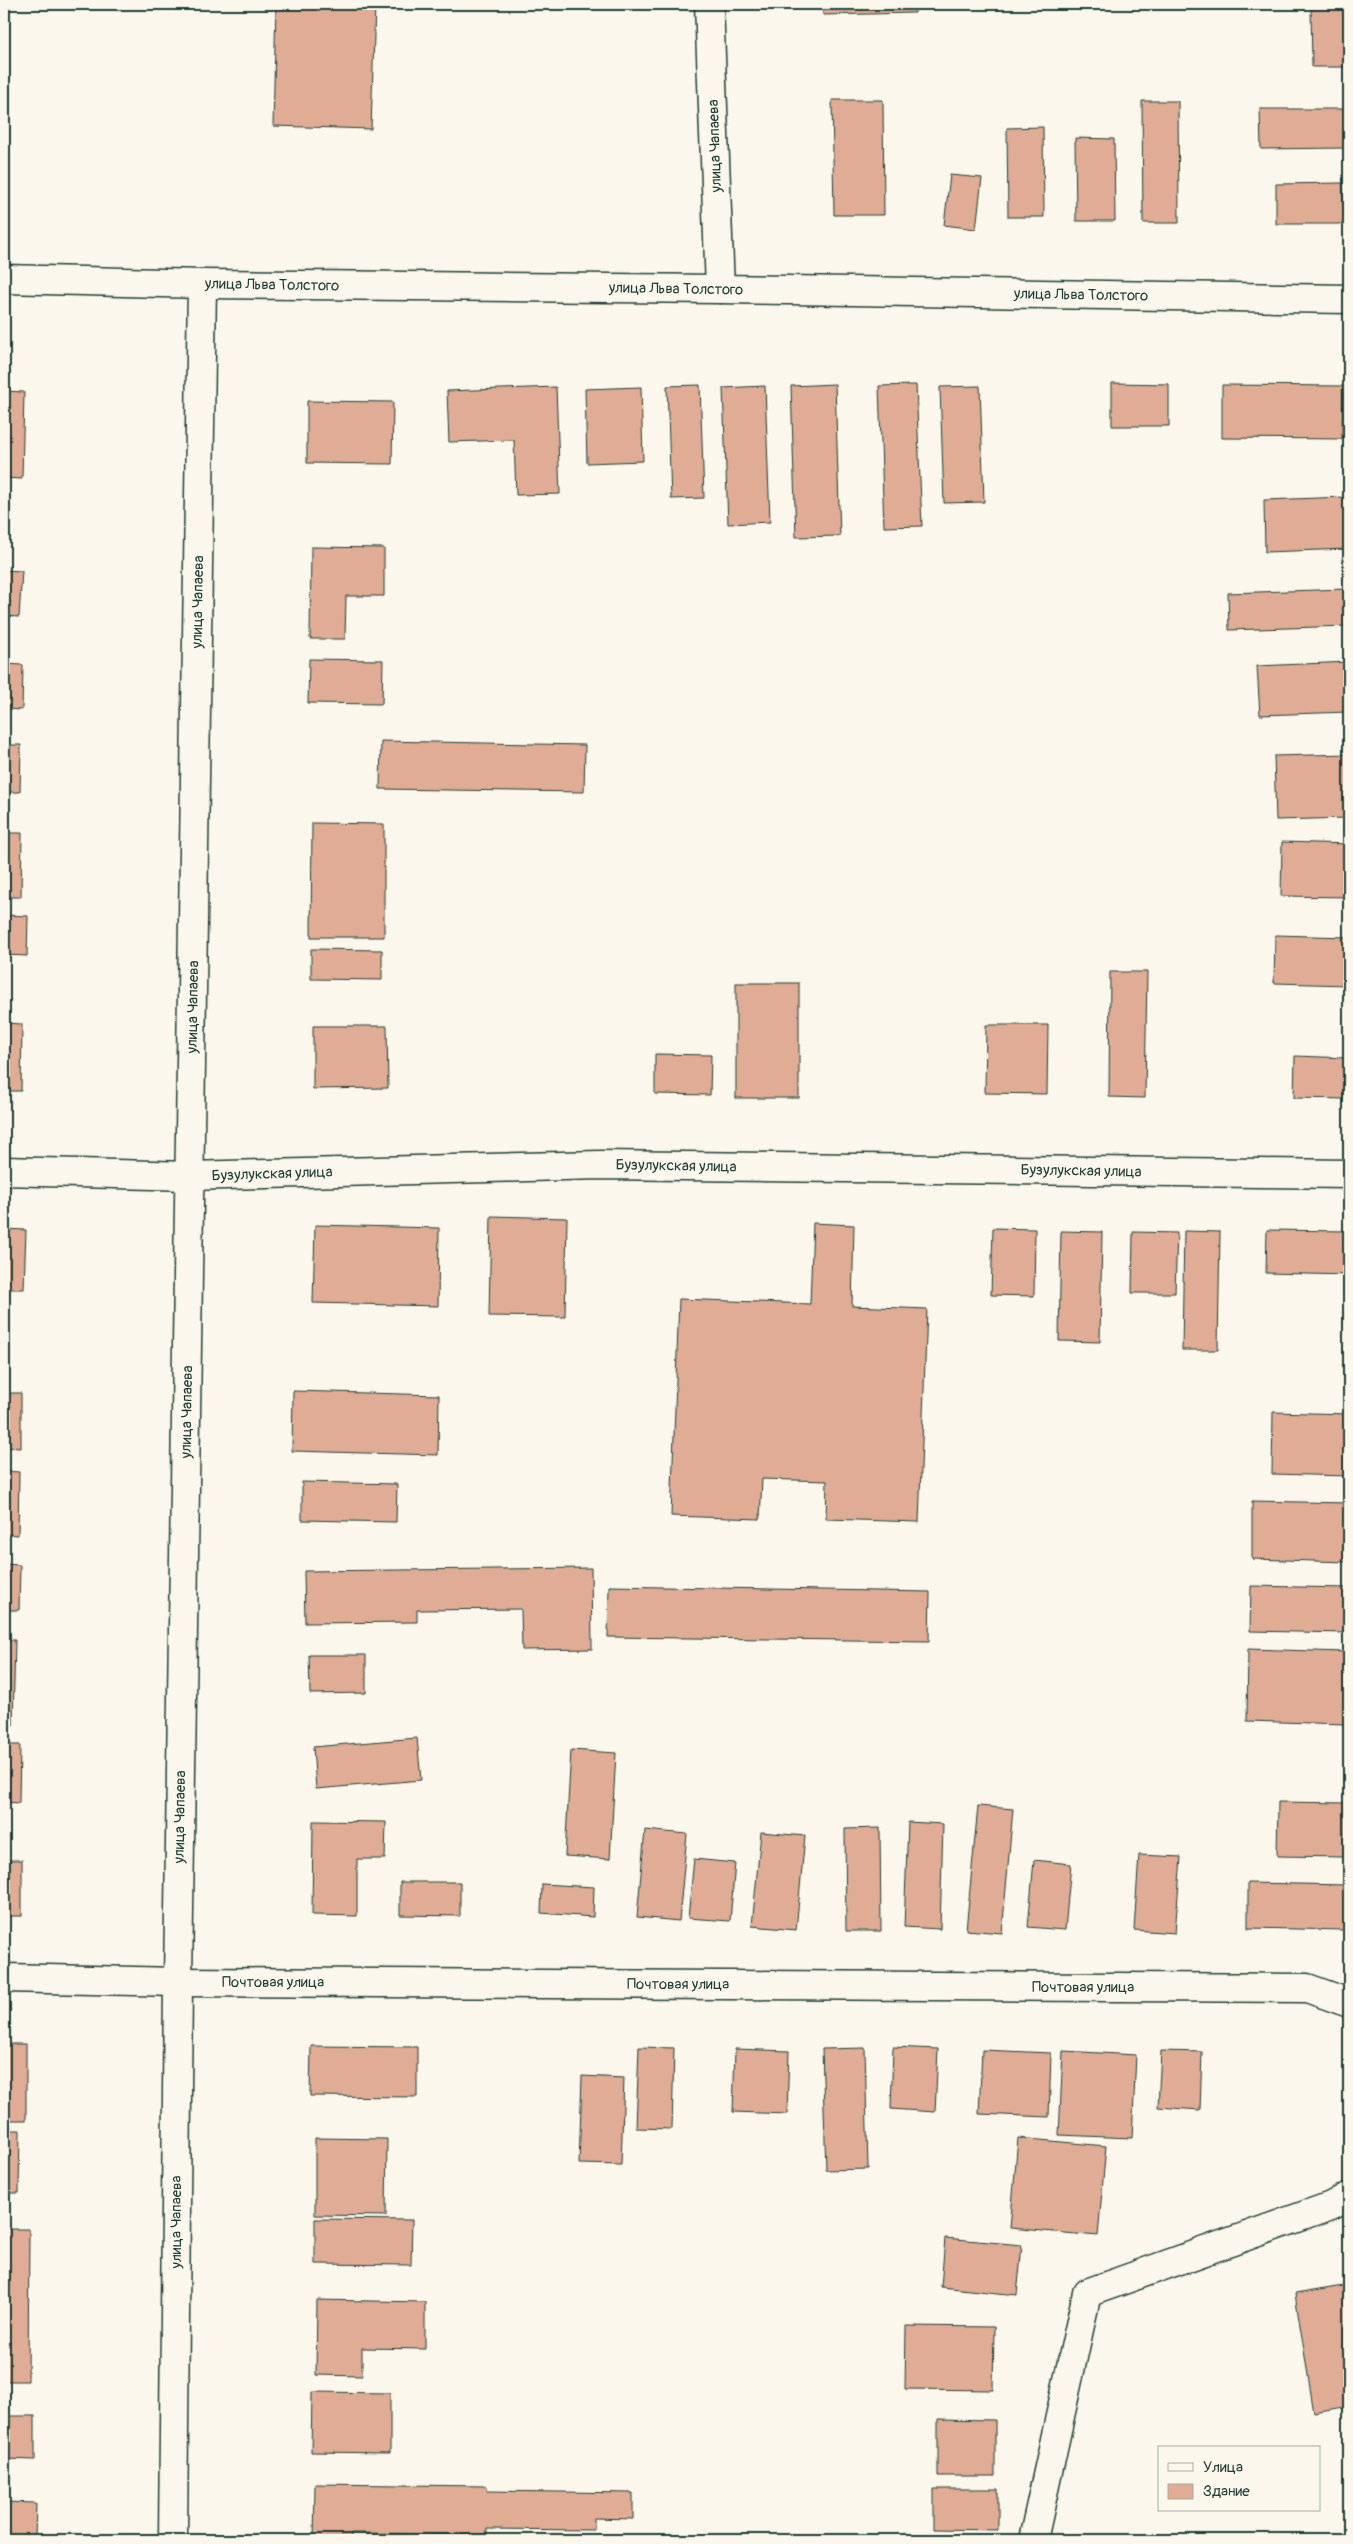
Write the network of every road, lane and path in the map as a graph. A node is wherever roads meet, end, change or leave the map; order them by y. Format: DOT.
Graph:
graph roads {
  1 [pos="709,4"];
  2 [pos="4,279"];
  3 [pos="202,284"];
  4 [pos="720,289"];
  5 [pos="1349,299"];
  6 [pos="4,1171"];
  7 [pos="1349,1174"];
  8 [pos="190,1176"];
  9 [pos="4,1978"];
  10 [pos="178,1982"];
  11 [pos="1349,2003"];
  12 [pos="1349,2196"];
  13 [pos="173,2540"];
  14 [pos="1032,2540"];
  1 -- 4 [label="street, улица Чапаева"];
  2 -- 3 [label="street, улица Льва Толстого"];
  3 -- 4 [label="street, улица Льва Толстого"];
  3 -- 8 [label="street, улица Чапаева"];
  4 -- 5 [label="street, улица Льва Толстого"];
  6 -- 8 [label="street, Бузулукская улица"];
  7 -- 8 [label="street, Бузулукская улица"];
  8 -- 10 [label="street, улица Чапаева"];
  9 -- 10 [label="street, Почтовая улица"];
  10 -- 11 [label="street, Почтовая улица"];
  10 -- 13 [label="street, улица Чапаева"];
  12 -- 14 [label="street"];
}
